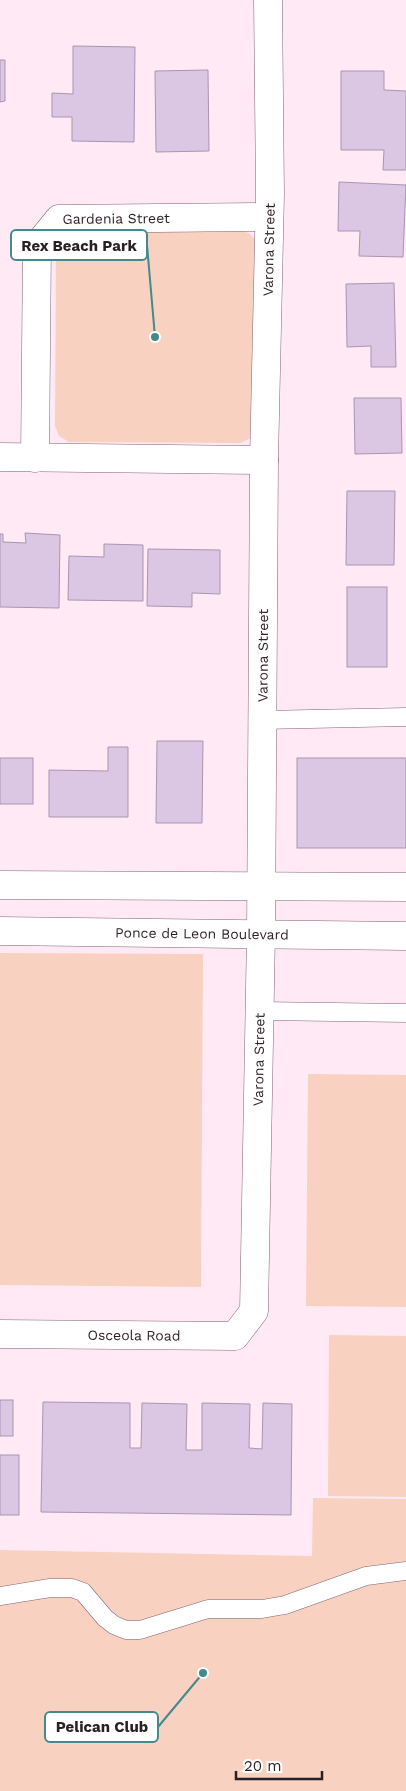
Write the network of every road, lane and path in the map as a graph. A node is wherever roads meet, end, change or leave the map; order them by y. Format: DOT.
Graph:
graph roads {
  1 [pos="268,0"];
  2 [pos="269,216"];
  3 [pos="0,457"];
  4 [pos="35,458"];
  5 [pos="264,460"];
  6 [pos="406,717"];
  7 [pos="262,720"];
  8 [pos="0,885"];
  9 [pos="262,887"];
  10 [pos="406,887"];
  11 [pos="0,931"];
  12 [pos="261,934"];
  13 [pos="406,936"];
  14 [pos="260,1011"];
  15 [pos="406,1013"];
  16 [pos="254,1311"];
  17 [pos="0,1334"];
  18 [pos="406,1571"];
  19 [pos="0,1596"];
  1 -- 2 [label="street, Varona Street"];
  2 -- 4 [label="street, Gardenia Street"];
  2 -- 5 [label="street, Varona Street"];
  3 -- 4 [label="street"];
  4 -- 5 [label="street"];
  5 -- 7 [label="street, Varona Street"];
  6 -- 7 [label="lane"];
  7 -- 9 [label="street, Varona Street"];
  8 -- 9 [label="street"];
  9 -- 10 [label="street"];
  9 -- 12 [label="street, Varona Street"];
  11 -- 12 [label="street, Ponce de Leon Boulevard"];
  12 -- 13 [label="street, Ponce de Leon Boulevard"];
  12 -- 14 [label="street, Varona Street"];
  14 -- 15 [label="lane"];
  14 -- 16 [label="street, Varona Street"];
  16 -- 17 [label="street, Osceola Road"];
  18 -- 19 [label="lane"];
}
